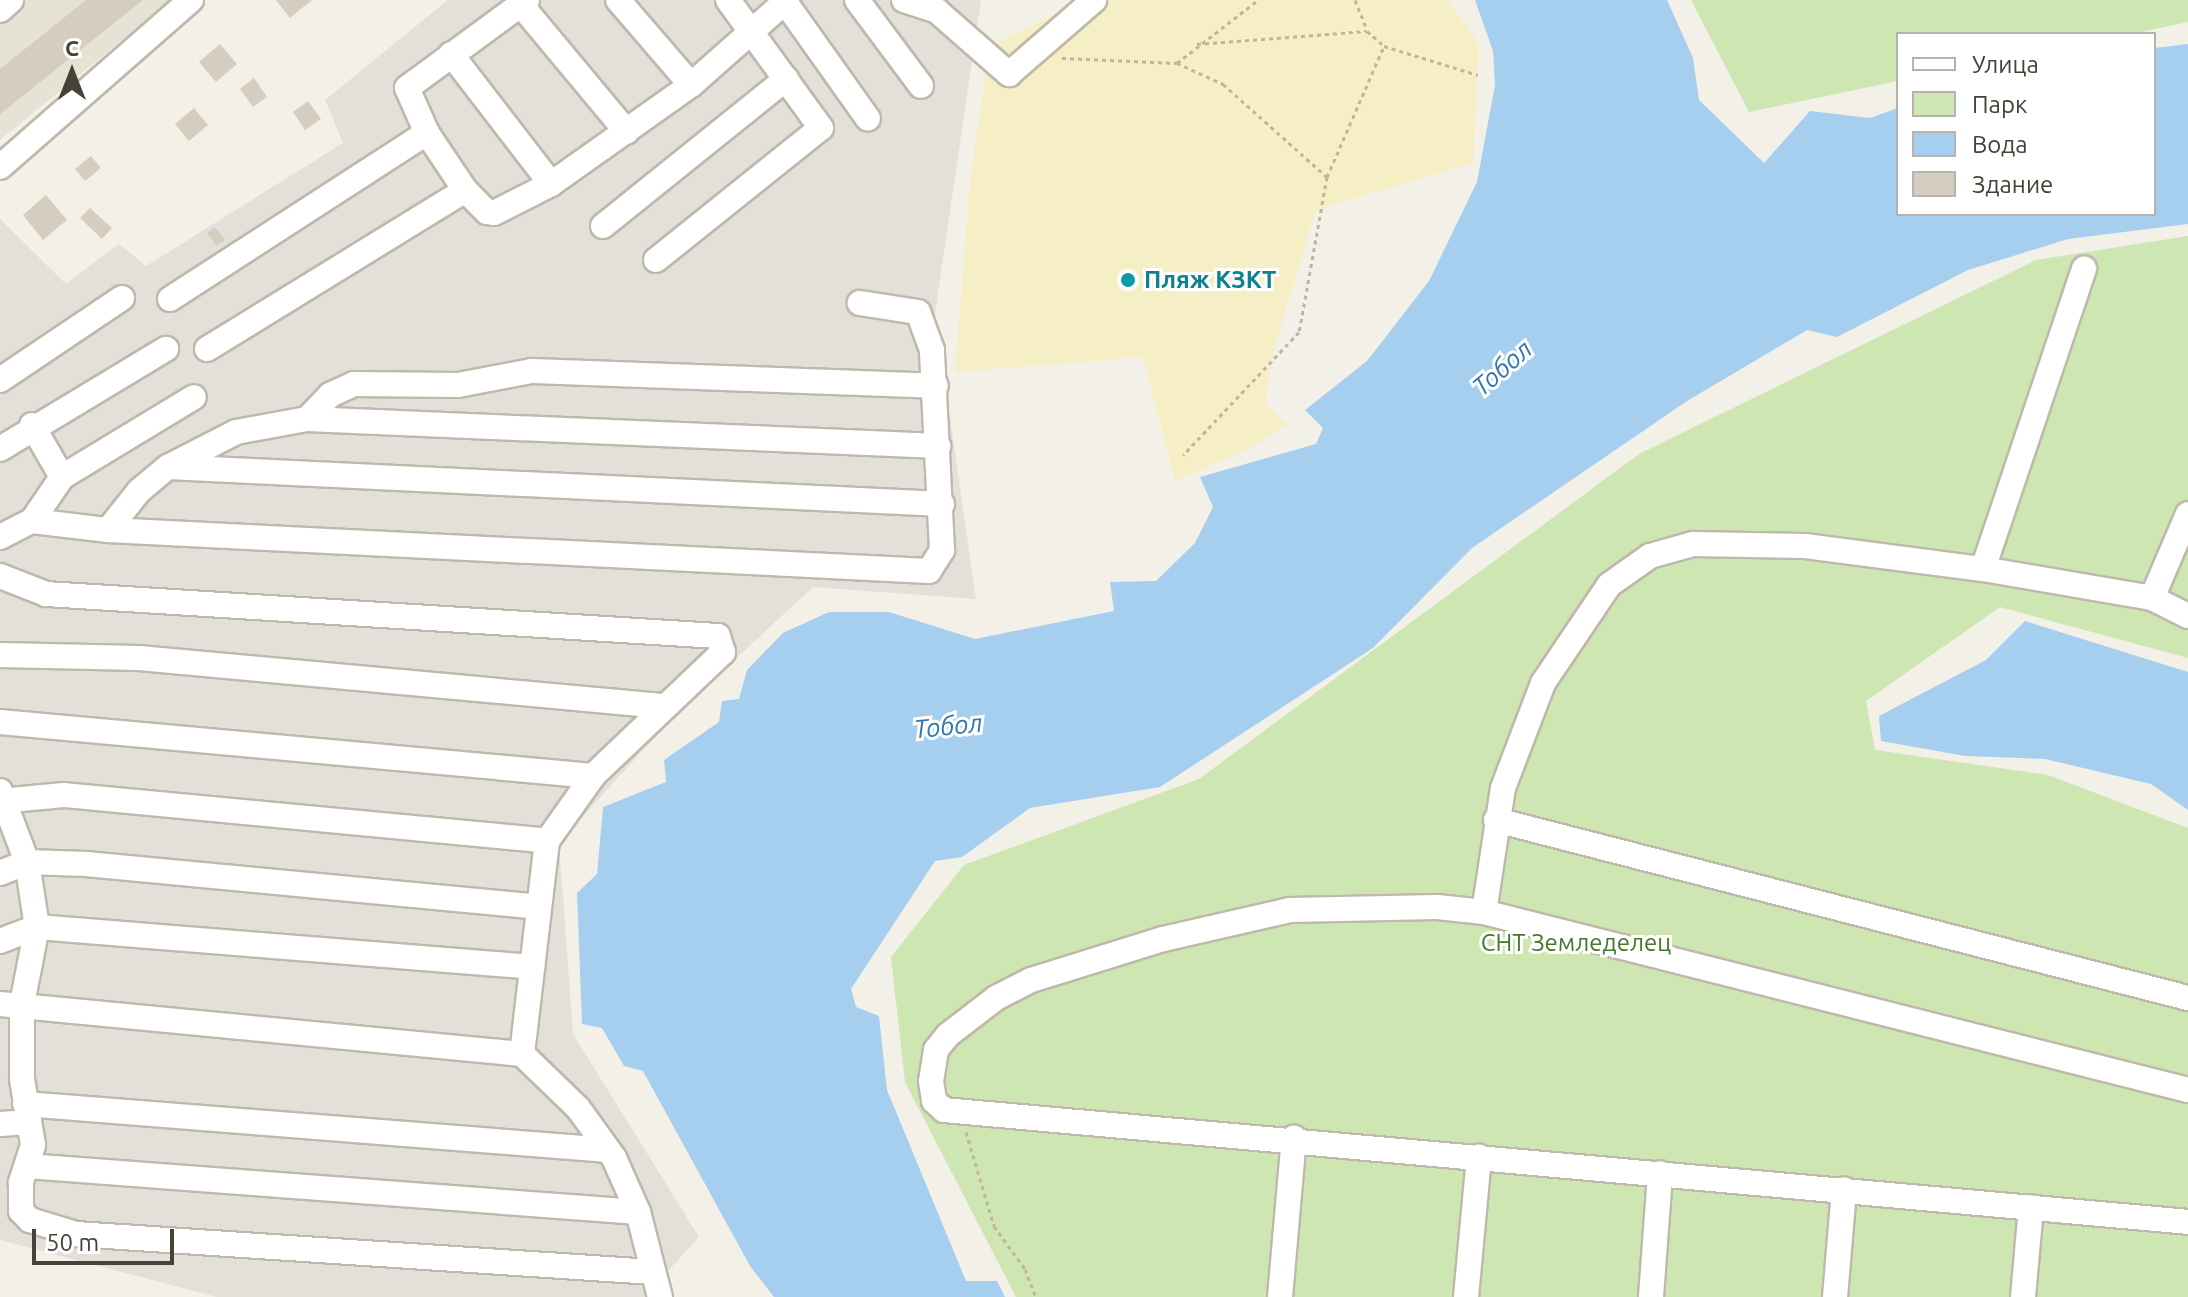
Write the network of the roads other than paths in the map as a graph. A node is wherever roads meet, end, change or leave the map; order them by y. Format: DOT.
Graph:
graph roads {
  1 [pos="11,0"];
  2 [pos="191,0"];
  3 [pos="618,0"];
  4 [pos="728,0"];
  5 [pos="893,0"];
  6 [pos="904,0"];
  7 [pos="1094,0"];
  8 [pos="786,1"];
  9 [pos="524,2"];
  10 [pos="862,6"];
  11 [pos="0,10"];
  12 [pos="752,29"];
  13 [pos="451,54"];
  14 [pos="786,79"];
  15 [pos="691,85"];
  16 [pos="921,86"];
  17 [pos="868,119"];
  18 [pos="627,132"];
  19 [pos="427,133"];
  20 [pos="0,167"];
  21 [pos="551,184"];
  22 [pos="465,190"];
  23 [pos="603,226"];
  24 [pos="656,260"];
  25 [pos="2084,269"];
  26 [pos="122,298"];
  27 [pos="170,299"];
  28 [pos="860,303"];
  29 [pos="166,349"];
  30 [pos="207,349"];
  31 [pos="0,380"];
  32 [pos="936,386"];
  33 [pos="194,397"];
  34 [pos="307,419"];
  35 [pos="32,425"];
  36 [pos="938,446"];
  37 [pos="0,449"];
  38 [pos="168,467"];
  39 [pos="62,477"];
  40 [pos="942,504"];
  41 [pos="2188,514"];
  42 [pos="32,521"];
  43 [pos="108,530"];
  44 [pos="0,537"];
  45 [pos="1983,569"];
  46 [pos="0,576"];
  47 [pos="2152,598"];
  48 [pos="2188,616"];
  49 [pos="0,655"];
  50 [pos="662,706"];
  51 [pos="0,722"];
  52 [pos="593,776"];
  53 [pos="1,797"];
  54 [pos="1496,820"];
  55 [pos="547,841"];
  56 [pos="27,862"];
  57 [pos="0,873"];
  58 [pos="539,907"];
  59 [pos="1484,912"];
  60 [pos="37,927"];
  61 [pos="0,941"];
  62 [pos="532,967"];
  63 [pos="2188,998"];
  64 [pos="11,1004"];
  65 [pos="522,1054"];
  66 [pos="11,1061"];
  67 [pos="2188,1090"];
  68 [pos="27,1113"];
  69 [pos="0,1124"];
  70 [pos="1294,1138"];
  71 [pos="608,1150"];
  72 [pos="1479,1157"];
  73 [pos="27,1166"];
  74 [pos="1660,1173"];
  75 [pos="1844,1189"];
  76 [pos="2031,1207"];
  77 [pos="638,1212"];
  78 [pos="2188,1222"];
  79 [pos="653,1272"];
  80 [pos="660,1297"];
  81 [pos="1280,1297"];
  82 [pos="1466,1297"];
  83 [pos="1651,1297"];
  84 [pos="1835,1297"];
  85 [pos="2023,1297"];
  1 -- 11 [label="street"];
  2 -- 20 [label="street"];
  3 -- 15 [label="street"];
  4 -- 12 [label="street"];
  5 -- 10 [label="street"];
  6 -- 7 [label="street"];
  8 -- 12 [label="street"];
  8 -- 17 [label="street"];
  9 -- 13 [label="street"];
  9 -- 18 [label="street"];
  10 -- 16 [label="street"];
  12 -- 14 [label="street"];
  12 -- 15 [label="street"];
  13 -- 19 [label="street"];
  13 -- 21 [label="street"];
  14 -- 23 [label="street"];
  14 -- 24 [label="street"];
  15 -- 18 [label="street"];
  18 -- 21 [label="street"];
  19 -- 22 [label="street"];
  19 -- 27 [label="street"];
  21 -- 22 [label="street"];
  22 -- 30 [label="street"];
  25 -- 45 [label="street"];
  26 -- 31 [label="street"];
  28 -- 32 [label="street"];
  29 -- 35 [label="street"];
  32 -- 34 [label="street"];
  32 -- 36 [label="street"];
  33 -- 39 [label="street"];
  34 -- 36 [label="street"];
  34 -- 38 [label="street"];
  35 -- 37 [label="street"];
  35 -- 39 [label="street"];
  36 -- 40 [label="street"];
  38 -- 40 [label="street"];
  38 -- 43 [label="street"];
  39 -- 42 [label="street"];
  40 -- 43 [label="street"];
  41 -- 47 [label="street"];
  42 -- 43 [label="street"];
  42 -- 44 [label="street"];
  45 -- 47 [label="street"];
  45 -- 54 [label="street"];
  46 -- 50 [label="street"];
  47 -- 48 [label="street"];
  49 -- 50 [label="street"];
  50 -- 52 [label="street"];
  51 -- 52 [label="street"];
  52 -- 55 [label="street"];
  53 -- 55 [label="street"];
  53 -- 56 [label="street"];
  54 -- 59 [label="street"];
  54 -- 63 [label="street"];
  55 -- 58 [label="street"];
  56 -- 57 [label="street"];
  56 -- 58 [label="street"];
  56 -- 60 [label="street"];
  58 -- 62 [label="street"];
  59 -- 67 [label="street"];
  59 -- 70 [label="street"];
  60 -- 61 [label="street"];
  60 -- 62 [label="street"];
  60 -- 64 [label="street"];
  62 -- 65 [label="street"];
  64 -- 65 [label="street"];
  64 -- 66 [label="street"];
  65 -- 71 [label="street"];
  66 -- 68 [label="street"];
  68 -- 69 [label="street"];
  68 -- 71 [label="street"];
  68 -- 73 [label="street"];
  70 -- 72 [label="street"];
  70 -- 81 [label="street"];
  71 -- 77 [label="street"];
  72 -- 74 [label="street"];
  72 -- 82 [label="street"];
  73 -- 77 [label="street"];
  73 -- 79 [label="street"];
  74 -- 75 [label="street"];
  74 -- 83 [label="street"];
  75 -- 76 [label="street"];
  75 -- 84 [label="street"];
  76 -- 78 [label="street"];
  76 -- 85 [label="street"];
  77 -- 79 [label="street"];
  79 -- 80 [label="street"];
}
